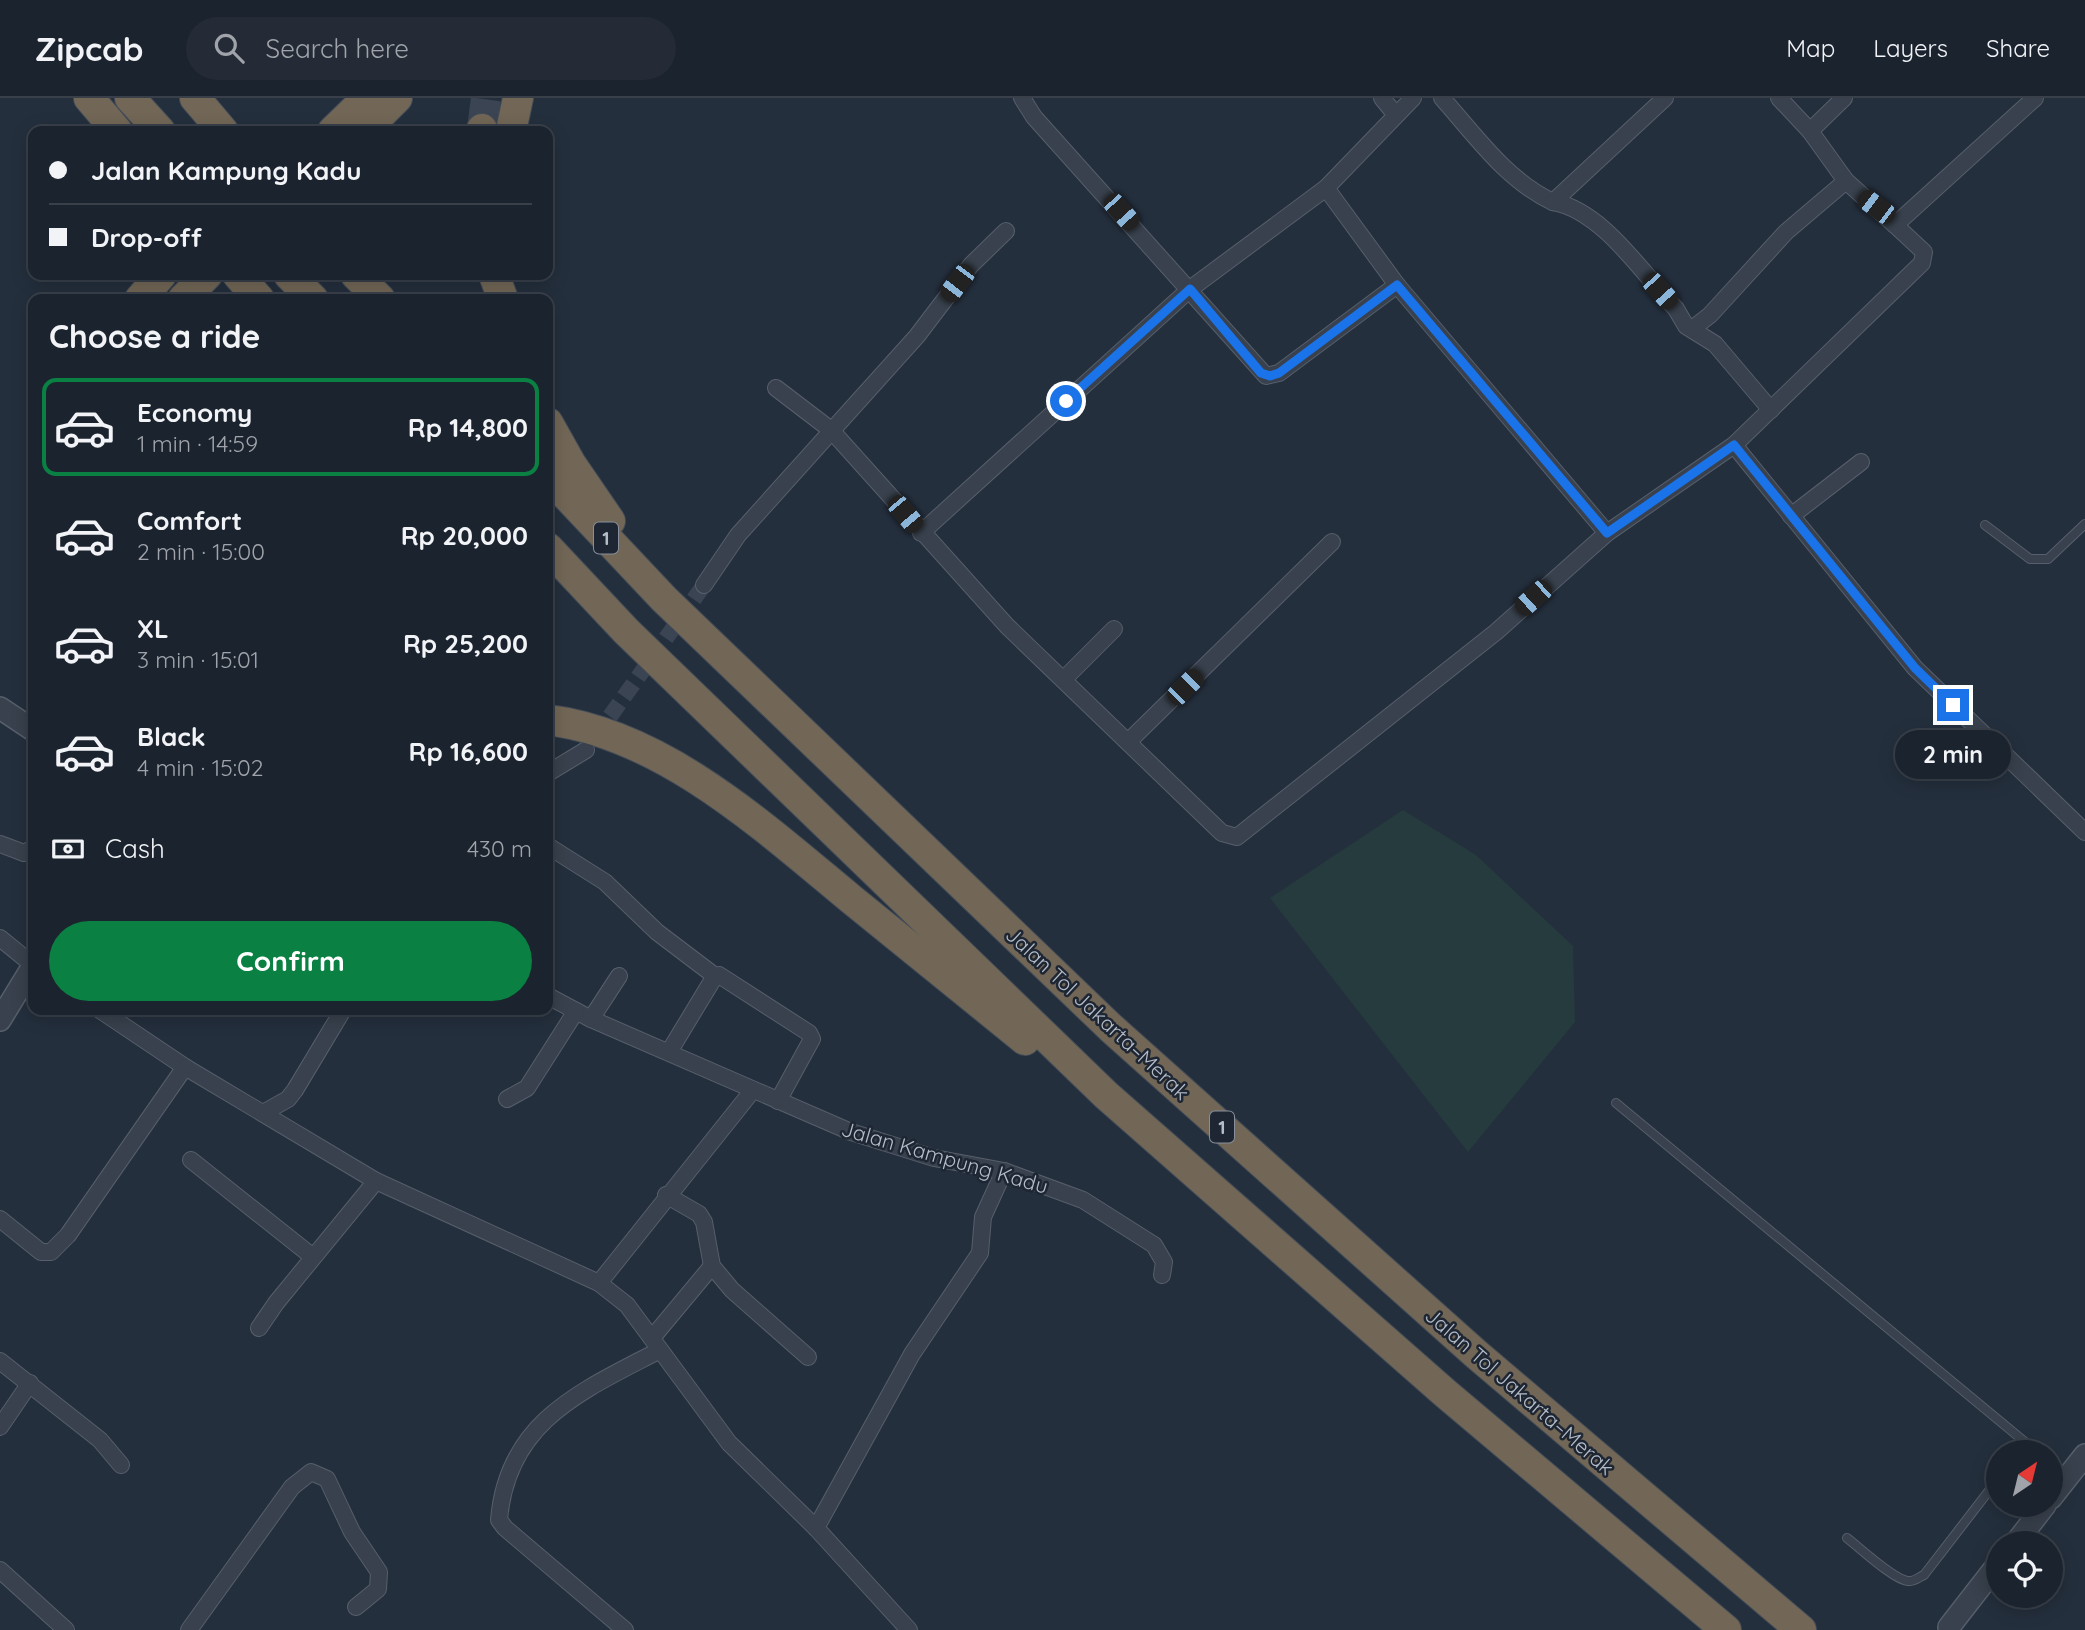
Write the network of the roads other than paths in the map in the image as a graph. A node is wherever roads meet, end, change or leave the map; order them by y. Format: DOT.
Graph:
graph roads {
  1 [pos="89,98"];
  2 [pos="131,98"];
  3 [pos="195,98"];
  4 [pos="367,98"];
  5 [pos="397,98"];
  6 [pos="518,98"];
  7 [pos="1021,98"];
  8 [pos="1382,98"];
  9 [pos="1413,98"];
  10 [pos="1442,98"];
  11 [pos="1665,98"];
  12 [pos="1779,98"];
  13 [pos="1844,98"];
  14 [pos="2035,98"];
  15 [pos="1395,114"];
  16 [pos="113,126"];
  17 [pos="156,126"];
  18 [pos="219,126"];
  19 [pos="339,126"];
  20 [pos="369,126"];
  21 [pos="495,126"];
  22 [pos="1810,131"];
  23 [pos="1846,181"];
  24 [pos="1326,188"];
  25 [pos="1553,202"];
  26 [pos="1895,225"];
  27 [pos="1006,231"];
  28 [pos="157,280"];
  29 [pos="202,280"];
  30 [pos="294,280"];
  31 [pos="361,280"];
  32 [pos="1397,285"];
  33 [pos="1190,289"];
  34 [pos="144,294"];
  35 [pos="188,294"];
  36 [pos="308,294"];
  37 [pos="375,294"];
  38 [pos="1692,329"];
  39 [pos="775,388"];
  40 [pos="1771,410"];
  41 [pos="831,430"];
  42 [pos="553,432"];
  43 [pos="1734,445"];
  44 [pos="1861,462"];
  45 [pos="553,481"];
  46 [pos="1791,516"];
  47 [pos="2085,524"];
  48 [pos="1985,525"];
  49 [pos="921,533"];
  50 [pos="1607,533"];
  51 [pos="1332,542"];
  52 [pos="553,553"];
  53 [pos="704,585"];
  54 [pos="664,599"];
  55 [pos="1114,629"];
  56 [pos="1064,679"];
  57 [pos="0,708"];
  58 [pos="553,721"];
  59 [pos="28,727"];
  60 [pos="1129,741"];
  61 [pos="586,750"];
  62 [pos="553,770"];
  63 [pos="2085,832"];
  64 [pos="0,844"];
  65 [pos="553,849"];
  66 [pos="28,851"];
  67 [pos="0,938"];
  68 [pos="28,962"];
  69 [pos="28,974"];
  70 [pos="619,976"];
  71 [pos="715,976"];
  72 [pos="553,999"];
  73 [pos="576,1011"];
  74 [pos="107,1015"];
  75 [pos="340,1015"];
  76 [pos="591,1019"];
  77 [pos="0,1020"];
  78 [pos="669,1052"];
  79 [pos="185,1067"];
  80 [pos="753,1090"];
  81 [pos="1106,1095"];
  82 [pos="507,1098"];
  83 [pos="778,1101"];
  84 [pos="1616,1103"];
  85 [pos="263,1113"];
  86 [pos="191,1160"];
  87 [pos="1004,1171"];
  88 [pos="376,1181"];
  89 [pos="666,1195"];
  90 [pos="0,1219"];
  91 [pos="313,1257"];
  92 [pos="712,1266"];
  93 [pos="1162,1275"];
  94 [pos="599,1283"];
  95 [pos="259,1328"];
  96 [pos="656,1344"];
  97 [pos="808,1357"];
  98 [pos="0,1361"];
  99 [pos="30,1383"];
  100 [pos="0,1427"];
  101 [pos="2021,1440"];
  102 [pos="2085,1455"];
  103 [pos="121,1465"];
  104 [pos="2063,1468"];
  105 [pos="1986,1494"];
  106 [pos="2036,1517"];
  107 [pos="817,1528"];
  108 [pos="2025,1531"];
  109 [pos="1847,1538"];
  110 [pos="0,1570"];
  111 [pos="1986,1579"];
  112 [pos="356,1606"];
  113 [pos="1949,1627"];
  114 [pos="66,1630"];
  115 [pos="189,1630"];
  116 [pos="625,1630"];
  117 [pos="909,1630"];
  118 [pos="1726,1630"];
  119 [pos="1801,1630"];
  1 -- 16 [label="highway"];
  2 -- 17 [label="highway"];
  3 -- 18 [label="highway"];
  4 -- 19 [label="highway"];
  5 -- 20 [label="highway"];
  6 -- 21 [label="highway"];
  7 -- 33 [label="street"];
  8 -- 15 [label="street"];
  9 -- 15 [label="street"];
  10 -- 25 [label="street"];
  11 -- 25 [label="street"];
  12 -- 22 [label="street"];
  13 -- 22 [label="street"];
  14 -- 26 [label="street"];
  15 -- 24 [label="street"];
  22 -- 23 [label="street"];
  23 -- 26 [label="street"];
  23 -- 38 [label="street"];
  24 -- 32 [label="street"];
  24 -- 33 [label="street"];
  25 -- 38 [label="street"];
  26 -- 40 [label="street"];
  27 -- 41 [label="street"];
  28 -- 34 [label="highway"];
  29 -- 35 [label="highway"];
  30 -- 36 [label="highway"];
  31 -- 37 [label="highway"];
  32 -- 33 [label="street"];
  32 -- 50 [label="street"];
  33 -- 49 [label="street"];
  38 -- 40 [label="street"];
  39 -- 41 [label="street"];
  40 -- 43 [label="street"];
  41 -- 49 [label="street"];
  41 -- 53 [label="street"];
  42 -- 54 [label="highway"];
  43 -- 46 [label="street"];
  43 -- 50 [label="street"];
  44 -- 46 [label="street"];
  45 -- 54 [label="highway, Jalan Tol Jakarta–Merak / 1"];
  46 -- 63 [label="street"];
  47 -- 48 [label="lane"];
  49 -- 56 [label="street"];
  50 -- 60 [label="street"];
  51 -- 60 [label="street"];
  52 -- 81 [label="highway, 1"];
  54 -- 119 [label="highway, Jalan Tol Jakarta–Merak / 1"];
  55 -- 56 [label="street"];
  56 -- 60 [label="street"];
  57 -- 59 [label="street"];
  58 -- 81 [label="highway"];
  61 -- 62 [label="street"];
  64 -- 66 [label="street"];
  65 -- 71 [label="street"];
  67 -- 68 [label="street"];
  69 -- 77 [label="street"];
  70 -- 76 [label="street"];
  71 -- 78 [label="street"];
  71 -- 83 [label="street"];
  72 -- 73 [label="street, Jalan Kampung Kadu"];
  73 -- 76 [label="street, Jalan Kampung Kadu"];
  73 -- 82 [label="street"];
  74 -- 79 [label="street"];
  75 -- 85 [label="street"];
  76 -- 78 [label="street, Jalan Kampung Kadu"];
  78 -- 80 [label="street, Jalan Kampung Kadu"];
  79 -- 85 [label="street"];
  79 -- 90 [label="street"];
  80 -- 83 [label="street, Jalan Kampung Kadu"];
  80 -- 89 [label="street"];
  81 -- 118 [label="highway, 1"];
  83 -- 87 [label="street, Jalan Kampung Kadu"];
  84 -- 101 [label="lane"];
  85 -- 88 [label="street"];
  86 -- 91 [label="street"];
  87 -- 93 [label="street, Jalan Kampung Kadu"];
  87 -- 107 [label="street"];
  88 -- 91 [label="street"];
  88 -- 94 [label="street"];
  89 -- 92 [label="street"];
  89 -- 94 [label="street"];
  91 -- 95 [label="street"];
  92 -- 96 [label="street"];
  92 -- 97 [label="street"];
  94 -- 96 [label="street"];
  96 -- 107 [label="street"];
  96 -- 116 [label="street"];
  98 -- 99 [label="street"];
  99 -- 100 [label="street"];
  99 -- 103 [label="street"];
  102 -- 104 [label="street"];
  105 -- 109 [label="lane"];
  106 -- 108 [label="street"];
  107 -- 117 [label="street"];
  110 -- 114 [label="street"];
  111 -- 113 [label="street"];
  112 -- 115 [label="street"];
}
